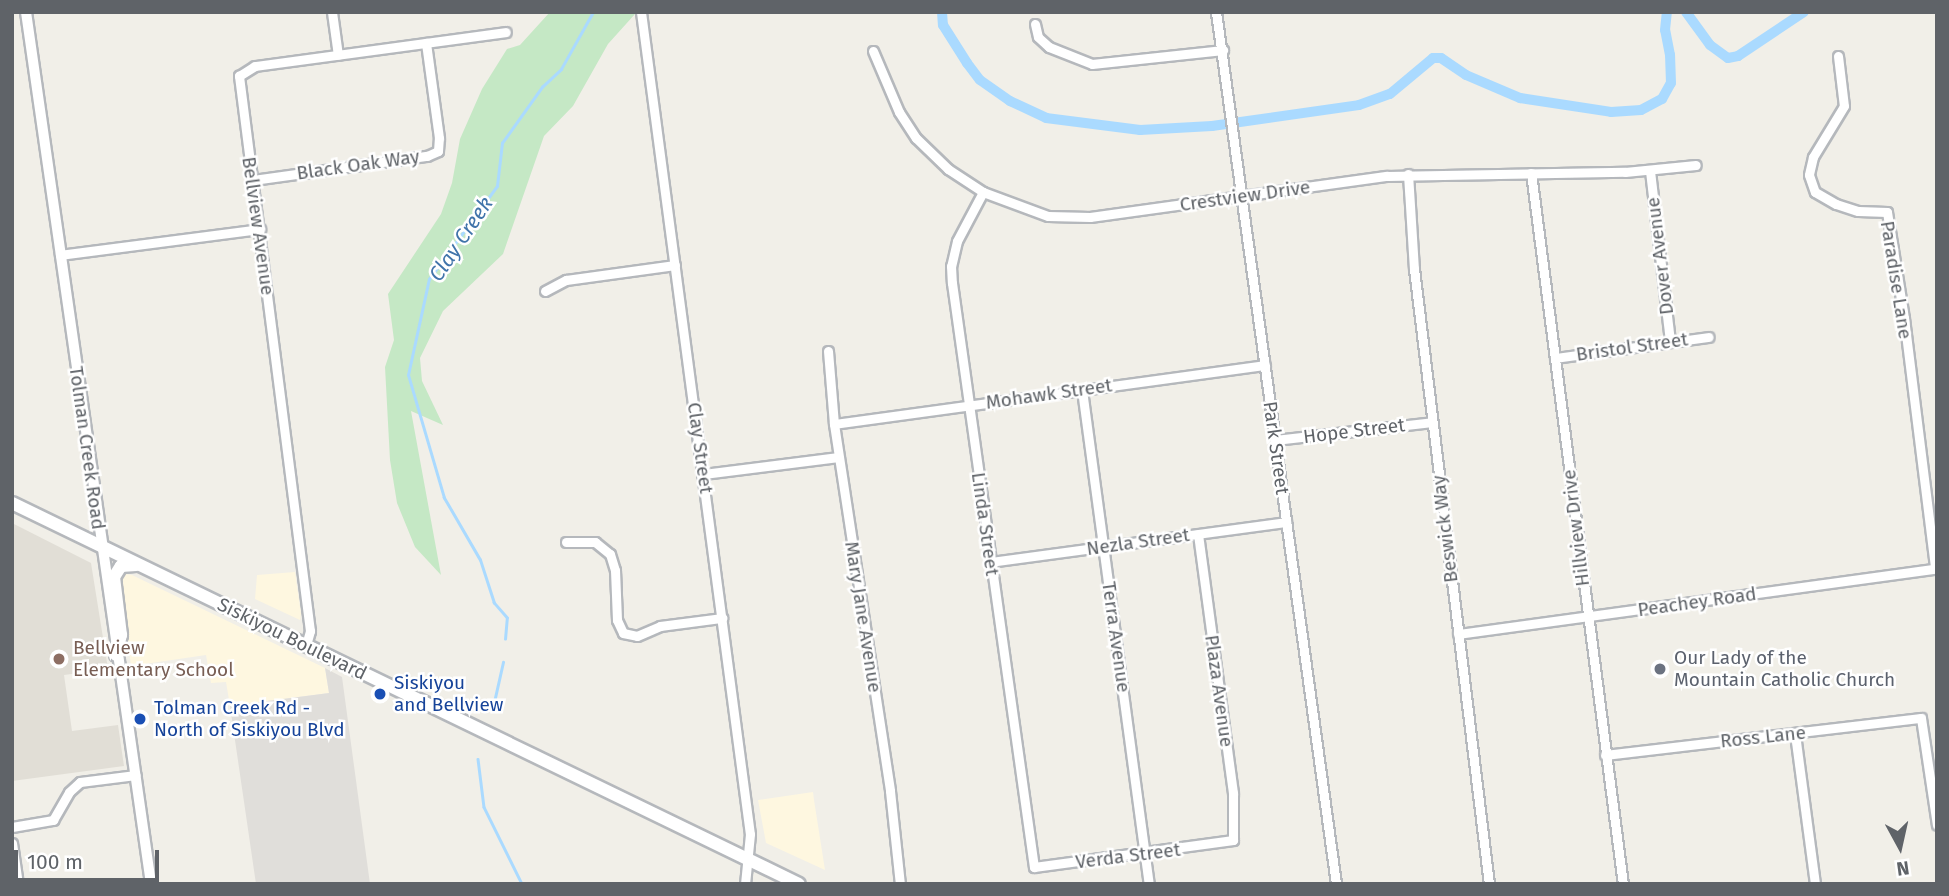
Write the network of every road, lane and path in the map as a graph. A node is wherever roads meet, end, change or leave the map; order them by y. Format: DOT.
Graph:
graph roads {
  1 [pos="26,12"];
  2 [pos="332,12"];
  3 [pos="641,12"];
  4 [pos="1216,12"];
  5 [pos="1035,24"];
  6 [pos="506,32"];
  7 [pos="426,43"];
  8 [pos="1223,50"];
  9 [pos="873,51"];
  10 [pos="338,55"];
  11 [pos="1838,56"];
  12 [pos="1696,165"];
  13 [pos="1650,171"];
  14 [pos="1531,173"];
  15 [pos="1408,174"];
  16 [pos="253,180"];
  17 [pos="983,192"];
  18 [pos="1242,197"];
  19 [pos="260,229"];
  20 [pos="60,255"];
  21 [pos="675,265"];
  22 [pos="545,291"];
  23 [pos="1709,337"];
  24 [pos="1670,341"];
  25 [pos="828,351"];
  26 [pos="1555,358"];
  27 [pos="1265,365"];
  28 [pos="1082,390"];
  29 [pos="969,405"];
  30 [pos="1432,422"];
  31 [pos="834,424"];
  32 [pos="1275,440"];
  33 [pos="838,457"];
  34 [pos="704,474"];
  35 [pos="13,504"];
  36 [pos="1286,522"];
  37 [pos="1198,534"];
  38 [pos="566,542"];
  39 [pos="101,546"];
  40 [pos="1104,547"];
  41 [pos="990,562"];
  42 [pos="140,565"];
  43 [pos="1936,568"];
  44 [pos="722,618"];
  45 [pos="1587,618"];
  46 [pos="1458,634"];
  47 [pos="306,645"];
  48 [pos="116,655"];
  49 [pos="1795,734"];
  50 [pos="1605,755"];
  51 [pos="135,775"];
  52 [pos="1937,825"];
  53 [pos="12,827"];
  54 [pos="1227,843"];
  55 [pos="12,844"];
  56 [pos="1145,853"];
  57 [pos="747,859"];
  58 [pos="1031,863"];
  59 [pos="18,884"];
  60 [pos="151,884"];
  61 [pos="745,884"];
  62 [pos="799,884"];
  63 [pos="900,884"];
  64 [pos="1149,884"];
  65 [pos="1336,884"];
  66 [pos="1489,884"];
  67 [pos="1623,884"];
  68 [pos="1815,884"];
  1 -- 20 [label="street, Tolman Creek Road"];
  2 -- 10 [label="street"];
  3 -- 21 [label="street, Clay Street"];
  4 -- 8 [label="street, Park Street"];
  5 -- 8 [label="street"];
  6 -- 7 [label="street, Bellview Avenue"];
  7 -- 10 [label="street, Bellview Avenue"];
  7 -- 16 [label="street, Black Oak Way"];
  8 -- 18 [label="street, Park Street"];
  9 -- 17 [label="street, Crestview Drive"];
  10 -- 16 [label="street, Bellview Avenue"];
  11 -- 43 [label="street, Paradise Lane"];
  12 -- 13 [label="street, Crestview Drive"];
  13 -- 14 [label="street, Crestview Drive"];
  13 -- 24 [label="street, Dover Avenue"];
  14 -- 15 [label="street, Crestview Drive"];
  14 -- 26 [label="street, Hillview Drive"];
  15 -- 18 [label="street, Crestview Drive"];
  15 -- 30 [label="street, Beswick Way"];
  16 -- 19 [label="street, Bellview Avenue"];
  17 -- 18 [label="street, Crestview Drive"];
  17 -- 29 [label="street, Linda Street"];
  18 -- 27 [label="street, Park Street"];
  19 -- 20 [label="street"];
  19 -- 47 [label="street, Bellview Avenue"];
  20 -- 39 [label="street, Tolman Creek Road"];
  21 -- 22 [label="street"];
  21 -- 34 [label="street, Clay Street"];
  23 -- 24 [label="street, Bristol Street"];
  24 -- 26 [label="street, Bristol Street"];
  25 -- 31 [label="street, Mary Jane Avenue"];
  26 -- 45 [label="street, Hillview Drive"];
  27 -- 28 [label="street, Mohawk Street"];
  27 -- 32 [label="street, Park Street"];
  28 -- 29 [label="street, Mohawk Street"];
  28 -- 40 [label="street, Terra Avenue"];
  29 -- 31 [label="street, Mohawk Street"];
  29 -- 41 [label="street, Linda Street"];
  30 -- 32 [label="street, Hope Street"];
  30 -- 46 [label="street, Beswick Way"];
  31 -- 33 [label="street, Mary Jane Avenue"];
  32 -- 36 [label="street, Park Street"];
  33 -- 34 [label="street"];
  33 -- 63 [label="street, Mary Jane Avenue"];
  34 -- 44 [label="street, Clay Street"];
  35 -- 39 [label="main road, Siskiyou Boulevard"];
  36 -- 37 [label="street, Nezla Street"];
  36 -- 65 [label="street, Park Street"];
  37 -- 40 [label="street, Nezla Street"];
  37 -- 54 [label="street, Plaza Avenue"];
  38 -- 44 [label="street"];
  39 -- 42 [label="main road, Siskiyou Boulevard"];
  39 -- 48 [label="street, Tolman Creek Road"];
  40 -- 41 [label="street, Nezla Street"];
  40 -- 56 [label="street, Terra Avenue"];
  41 -- 58 [label="street, Linda Street"];
  42 -- 47 [label="main road, Siskiyou Boulevard"];
  42 -- 48 [label="main road"];
  43 -- 45 [label="street, Peachey Road"];
  44 -- 57 [label="street, Clay Street"];
  45 -- 46 [label="street, Peachey Road"];
  45 -- 50 [label="street, Hillview Drive"];
  46 -- 66 [label="street, Beswick Way"];
  47 -- 57 [label="main road, Siskiyou Boulevard"];
  48 -- 51 [label="street, Tolman Creek Road"];
  49 -- 50 [label="street, Ross Lane"];
  49 -- 52 [label="street, Ross Lane"];
  49 -- 68 [label="street"];
  50 -- 67 [label="street, Hillview Drive"];
  51 -- 53 [label="street"];
  51 -- 60 [label="street, Tolman Creek Road"];
  54 -- 56 [label="street, Verda Street"];
  55 -- 59 [label="street"];
  56 -- 58 [label="street, Verda Street"];
  56 -- 64 [label="street, Terra Avenue"];
  57 -- 61 [label="street, Clay Street"];
  57 -- 62 [label="main road, Siskiyou Boulevard"];
}
